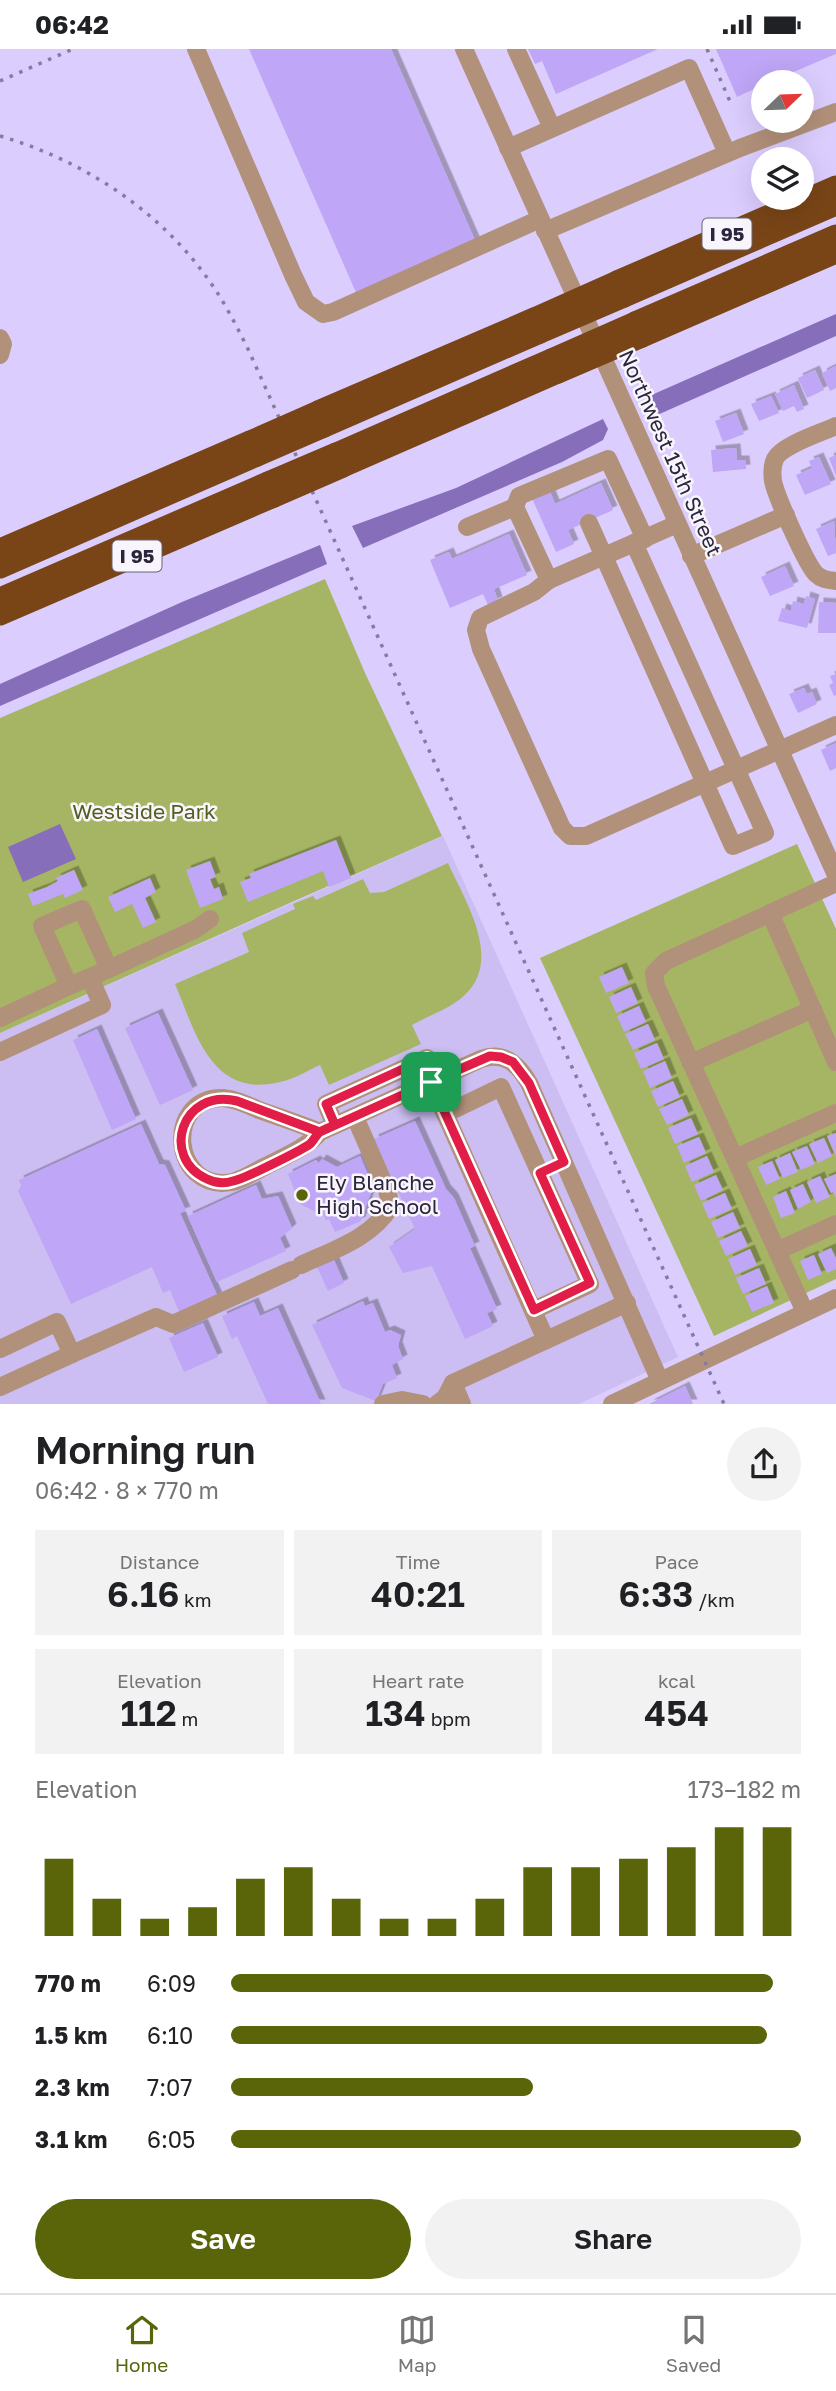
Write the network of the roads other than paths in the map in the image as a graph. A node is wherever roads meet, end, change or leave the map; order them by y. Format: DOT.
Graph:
graph roads {
  1 [pos="196,49"];
  2 [pos="464,49"];
  3 [pos="516,49"];
  4 [pos="836,112"];
  5 [pos="552,128"];
  6 [pos="509,148"];
  7 [pos="727,153"];
  8 [pos="836,186"];
  9 [pos="836,205"];
  10 [pos="543,225"];
  11 [pos="836,235"];
  12 [pos="836,253"];
  13 [pos="621,289"];
  14 [pos="639,330"];
  15 [pos="0,338"];
  16 [pos="0,355"];
  17 [pos="836,426"];
  18 [pos="253,449"];
  19 [pos="271,489"];
  20 [pos="515,507"];
  21 [pos="786,515"];
  22 [pos="589,523"];
  23 [pos="677,524"];
  24 [pos="467,527"];
  25 [pos="640,541"];
  26 [pos="0,549"];
  27 [pos="691,556"];
  28 [pos="604,557"];
  29 [pos="0,568"];
  30 [pos="549,580"];
  31 [pos="836,581"];
  32 [pos="0,598"];
  33 [pos="0,615"];
  34 [pos="836,725"];
  35 [pos="779,750"];
  36 [pos="736,768"];
  37 [pos="704,782"];
  38 [pos="836,874"];
  39 [pos="836,883"];
  40 [pos="770,913"];
  41 [pos="210,919"];
  42 [pos="109,969"];
  43 [pos="90,978"];
  44 [pos="69,986"];
  45 [pos="813,1009"];
  46 [pos="0,1018"];
  47 [pos="0,1052"];
  48 [pos="836,1062"];
  49 [pos="691,1063"];
  50 [pos="434,1080"];
  51 [pos="836,1113"];
  52 [pos="445,1114"];
  53 [pos="355,1117"];
  54 [pos="328,1128"];
  55 [pos="735,1159"];
  56 [pos="564,1162"];
  57 [pos="540,1173"];
  58 [pos="836,1224"];
  59 [pos="777,1251"];
  60 [pos="836,1298"];
  61 [pos="627,1303"];
  62 [pos="534,1310"];
  63 [pos="805,1312"];
  64 [pos="547,1340"];
  65 [pos="0,1349"];
  66 [pos="72,1354"];
  67 [pos="660,1381"];
  68 [pos="453,1383"];
  69 [pos="0,1388"];
  70 [pos="392,1403"];
  71 [pos="423,1404"];
  72 [pos="437,1404"];
  73 [pos="462,1404"];
  74 [pos="612,1404"];
  1 -- 10 [label="street"];
  2 -- 6 [label="street, Northwest 15th Street"];
  3 -- 5 [label="street"];
  4 -- 7 [label="street"];
  5 -- 6 [label="street"];
  5 -- 7 [label="street"];
  6 -- 10 [label="street, Northwest 15th Street"];
  7 -- 10 [label="street"];
  8 -- 13 [label="highway, I 95"];
  9 -- 13 [label="highway"];
  10 -- 23 [label="street, Northwest 15th Street"];
  11 -- 14 [label="highway"];
  12 -- 14 [label="highway, I 95"];
  13 -- 18 [label="highway, I 95, bridge"];
  14 -- 19 [label="highway, I 95, bridge"];
  15 -- 16 [label="street"];
  17 -- 21 [label="street"];
  18 -- 26 [label="highway, I 95"];
  18 -- 29 [label="highway"];
  19 -- 32 [label="highway"];
  19 -- 33 [label="highway, I 95"];
  20 -- 24 [label="street"];
  20 -- 25 [label="street"];
  20 -- 30 [label="street"];
  21 -- 27 [label="street"];
  21 -- 31 [label="street"];
  22 -- 28 [label="street"];
  23 -- 25 [label="street"];
  23 -- 27 [label="street, Northwest 15th Street"];
  25 -- 28 [label="street"];
  25 -- 36 [label="street"];
  27 -- 35 [label="street, Northwest 15th Street"];
  28 -- 30 [label="street"];
  28 -- 37 [label="street"];
  30 -- 37 [label="street"];
  34 -- 35 [label="street"];
  35 -- 36 [label="street"];
  35 -- 38 [label="street, Northwest 15th Street"];
  36 -- 37 [label="street"];
  36 -- 37 [label="street"];
  39 -- 40 [label="street"];
  40 -- 45 [label="street"];
  40 -- 49 [label="street"];
  41 -- 42 [label="street"];
  42 -- 43 [label="street"];
  42 -- 44 [label="street"];
  43 -- 44 [label="street"];
  43 -- 47 [label="street"];
  44 -- 46 [label="street"];
  45 -- 48 [label="street"];
  45 -- 49 [label="street"];
  49 -- 55 [label="street"];
  50 -- 52 [label="street"];
  50 -- 53 [label="street"];
  50 -- 54 [label="street"];
  50 -- 56 [label="street"];
  51 -- 55 [label="street"];
  52 -- 57 [label="street"];
  52 -- 62 [label="street"];
  53 -- 54 [label="street"];
  53 -- 66 [label="street"];
  54 -- 54 [label="street"];
  55 -- 59 [label="street"];
  56 -- 57 [label="street"];
  56 -- 61 [label="street"];
  57 -- 62 [label="street"];
  58 -- 59 [label="street"];
  59 -- 63 [label="street"];
  60 -- 63 [label="street"];
  61 -- 64 [label="street"];
  61 -- 67 [label="street"];
  62 -- 64 [label="street"];
  63 -- 67 [label="street"];
  64 -- 68 [label="street"];
  65 -- 66 [label="street"];
  66 -- 69 [label="street"];
  67 -- 74 [label="street"];
  68 -- 72 [label="street"];
  68 -- 73 [label="street"];
  70 -- 71 [label="street"];
}
